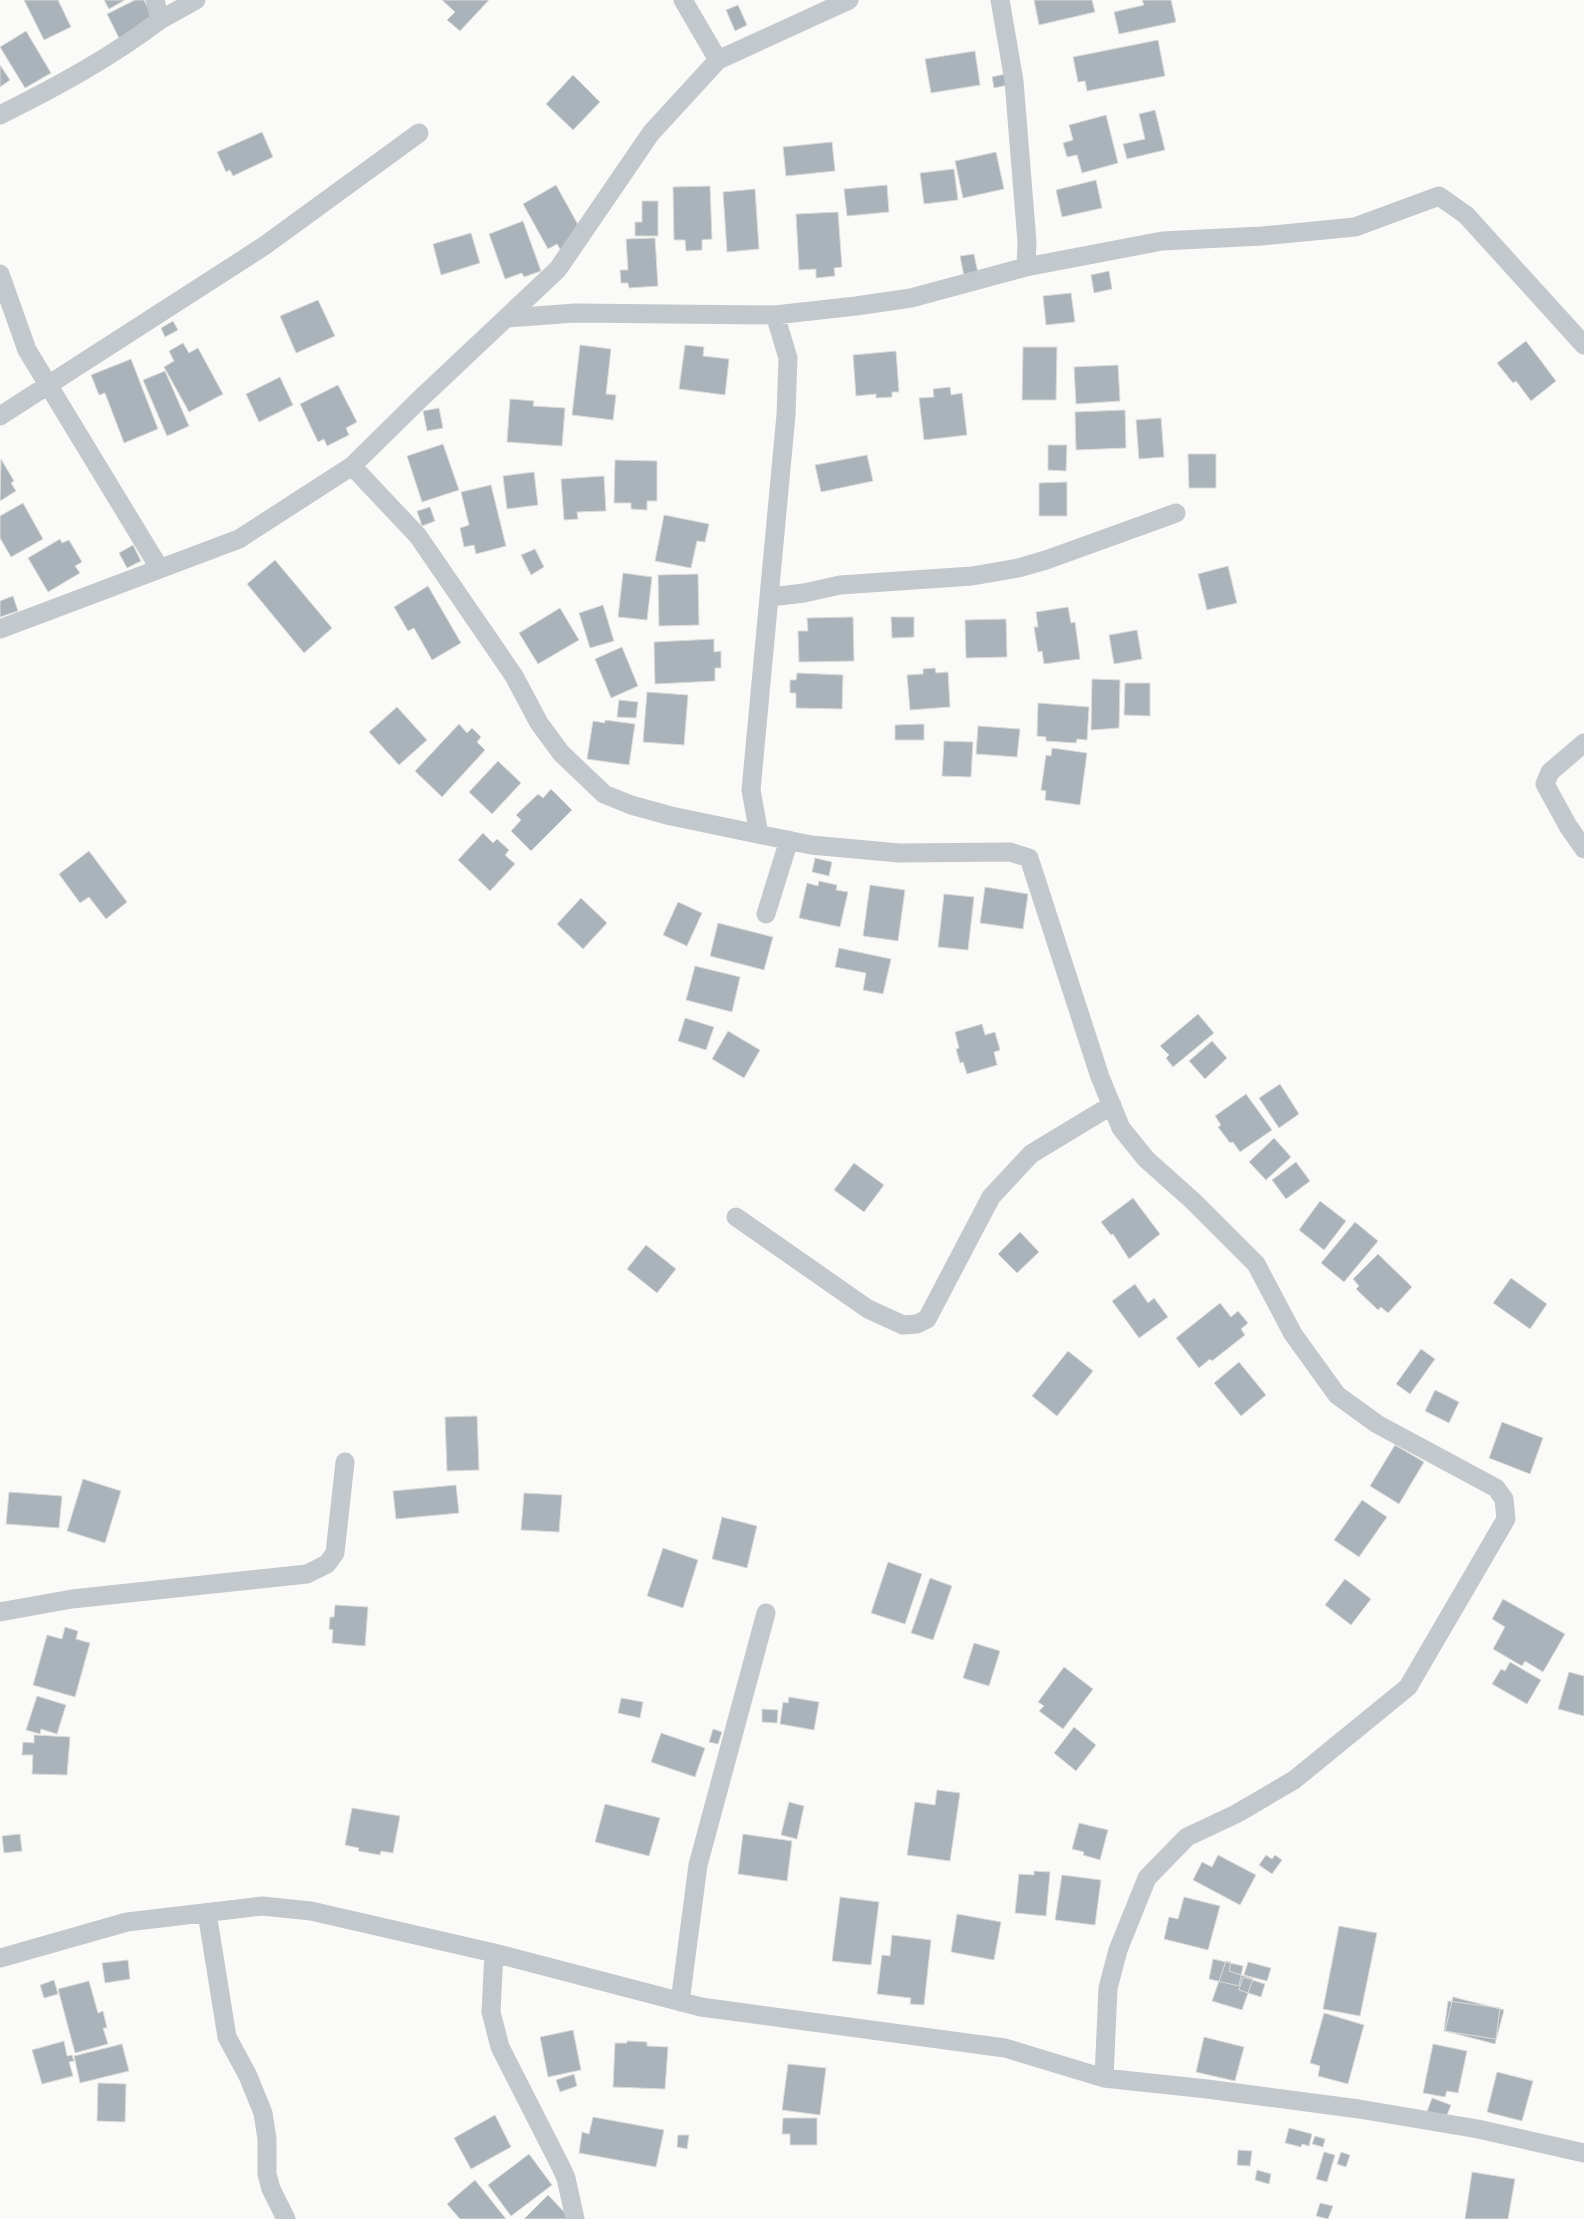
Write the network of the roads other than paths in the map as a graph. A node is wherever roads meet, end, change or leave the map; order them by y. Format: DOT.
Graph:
graph roads {
  1 [pos="155,0"];
  2 [pos="196,0"];
  3 [pos="683,0"];
  4 [pos="849,0"];
  5 [pos="1000,0"];
  6 [pos="160,20"];
  7 [pos="718,60"];
  8 [pos="0,115"];
  9 [pos="419,133"];
  10 [pos="1026,267"];
  11 [pos="0,274"];
  12 [pos="775,315"];
  13 [pos="507,318"];
  14 [pos="1584,345"];
  15 [pos="49,384"];
  16 [pos="0,416"];
  17 [pos="352,466"];
  18 [pos="1176,513"];
  19 [pos="160,569"];
  20 [pos="770,597"];
  21 [pos="0,629"];
  22 [pos="1584,743"];
  23 [pos="759,834"];
  24 [pos="788,840"];
  25 [pos="1584,849"];
  26 [pos="766,914"];
  27 [pos="1112,1105"];
  28 [pos="736,1217"];
  29 [pos="345,1462"];
  30 [pos="0,1612"];
  31 [pos="766,1613"];
  32 [pos="207,1913"];
  33 [pos="494,1953"];
  34 [pos="0,1958"];
  35 [pos="680,2002"];
  36 [pos="1104,2078"];
  37 [pos="1584,2153"];
  38 [pos="286,2219"];
  39 [pos="575,2219"];
  1 -- 6 [label="street"];
  2 -- 6 [label="street"];
  3 -- 7 [label="street"];
  4 -- 7 [label="street"];
  5 -- 10 [label="street"];
  6 -- 8 [label="street"];
  7 -- 13 [label="street"];
  9 -- 15 [label="street"];
  10 -- 12 [label="street"];
  10 -- 14 [label="street"];
  11 -- 15 [label="street"];
  12 -- 13 [label="street"];
  12 -- 20 [label="street"];
  13 -- 17 [label="street"];
  15 -- 16 [label="street"];
  15 -- 19 [label="street"];
  17 -- 19 [label="street"];
  17 -- 23 [label="street"];
  18 -- 20 [label="street"];
  19 -- 21 [label="street"];
  20 -- 23 [label="street"];
  22 -- 25 [label="street"];
  23 -- 24 [label="street"];
  24 -- 26 [label="street"];
  24 -- 27 [label="street"];
  27 -- 28 [label="street"];
  27 -- 36 [label="street"];
  29 -- 30 [label="street"];
  31 -- 35 [label="street"];
  32 -- 33 [label="street"];
  32 -- 34 [label="street"];
  32 -- 38 [label="street"];
  33 -- 35 [label="street"];
  33 -- 39 [label="street"];
  35 -- 36 [label="street"];
  36 -- 37 [label="street"];
}
